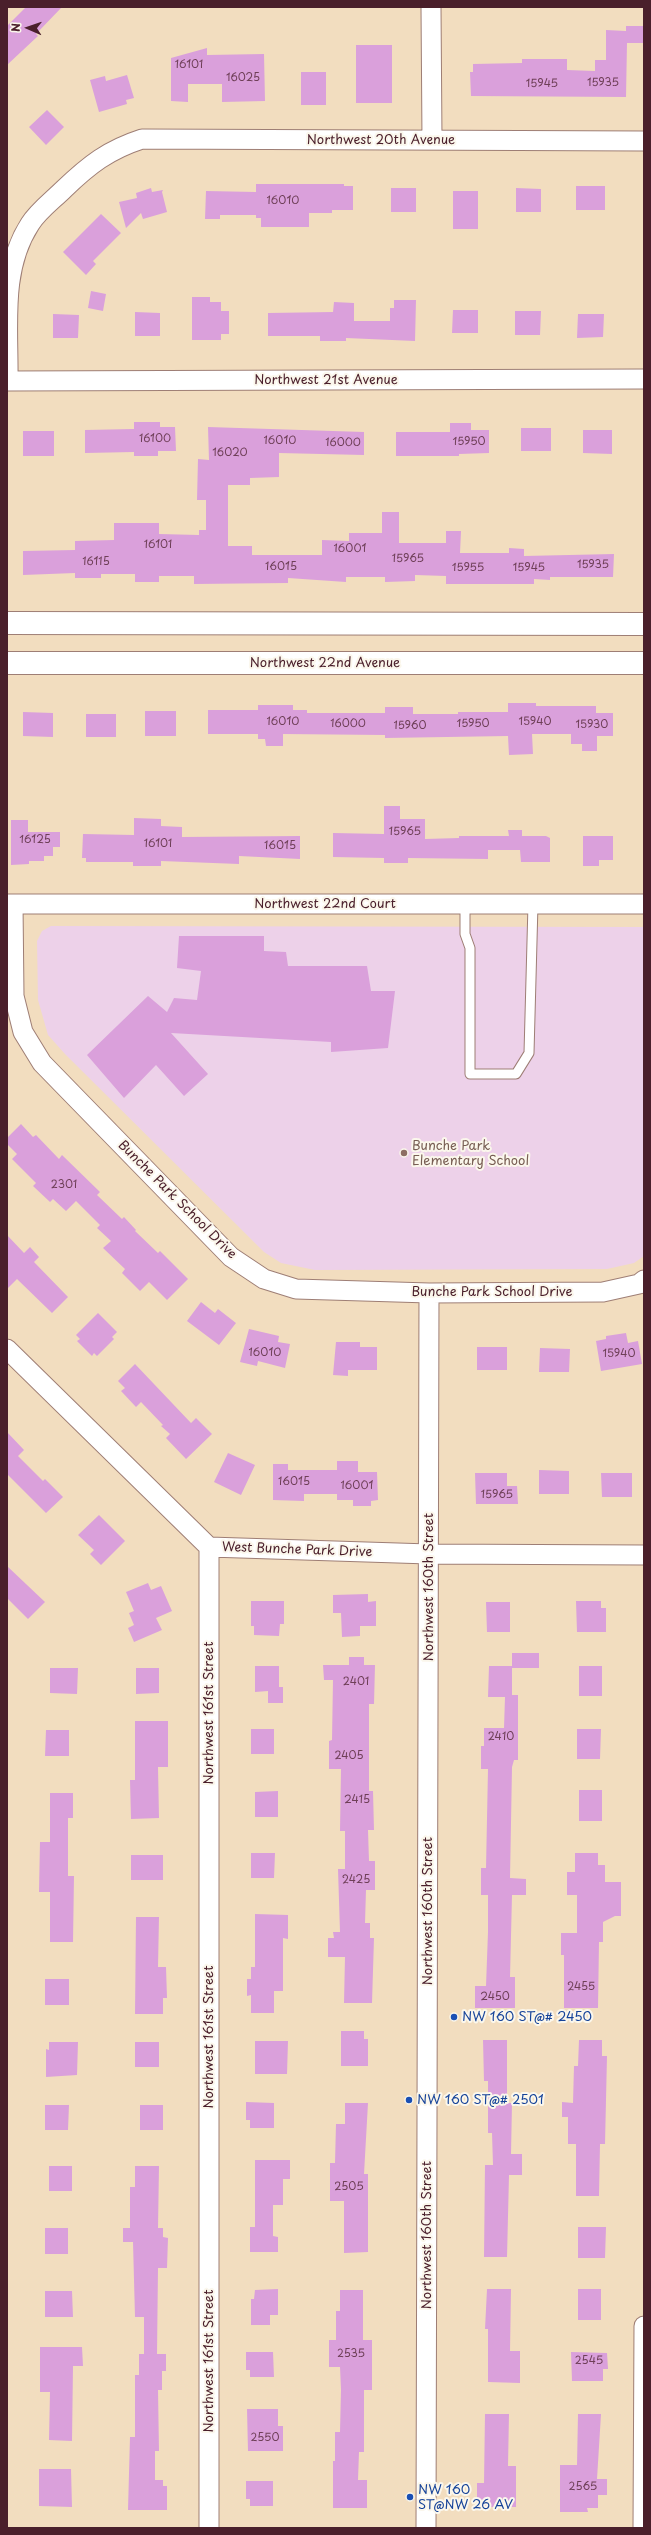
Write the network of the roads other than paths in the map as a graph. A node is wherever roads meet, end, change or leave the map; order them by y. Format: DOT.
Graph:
graph roads {
  1 [pos="431,7"];
  2 [pos="432,140"];
  3 [pos="644,141"];
  4 [pos="644,378"];
  5 [pos="8,381"];
  6 [pos="7,623"];
  7 [pos="644,624"];
  8 [pos="7,663"];
  9 [pos="644,663"];
  10 [pos="10,904"];
  11 [pos="465,904"];
  12 [pos="533,904"];
  13 [pos="644,904"];
  14 [pos="644,1280"];
  15 [pos="430,1293"];
  16 [pos="7,1349"];
  17 [pos="209,1547"];
  18 [pos="429,1554"];
  19 [pos="644,1555"];
  20 [pos="644,2326"];
  21 [pos="209,2528"];
  22 [pos="426,2528"];
  23 [pos="643,2528"];
  1 -- 2 [label="street"];
  2 -- 3 [label="street, Northwest 20th Avenue"];
  2 -- 5 [label="street, Northwest 20th Avenue"];
  4 -- 5 [label="street, Northwest 21st Avenue"];
  6 -- 7 [label="main road"];
  8 -- 9 [label="main road, Northwest 22nd Avenue"];
  10 -- 11 [label="street, Northwest 22nd Court"];
  10 -- 15 [label="street, Bunche Park School Drive"];
  11 -- 12 [label="street, Northwest 22nd Court"];
  11 -- 12 [label="lane"];
  12 -- 13 [label="street, Northwest 22nd Court"];
  14 -- 15 [label="street, Bunche Park School Drive"];
  15 -- 18 [label="street, Northwest 160th Street"];
  16 -- 17 [label="street, West Bunche Park Drive"];
  17 -- 18 [label="street, West Bunche Park Drive"];
  17 -- 21 [label="street, Northwest 161st Street"];
  18 -- 19 [label="street, West Bunche Park Drive"];
  18 -- 22 [label="street, Northwest 160th Street"];
  20 -- 23 [label="street"];
}
